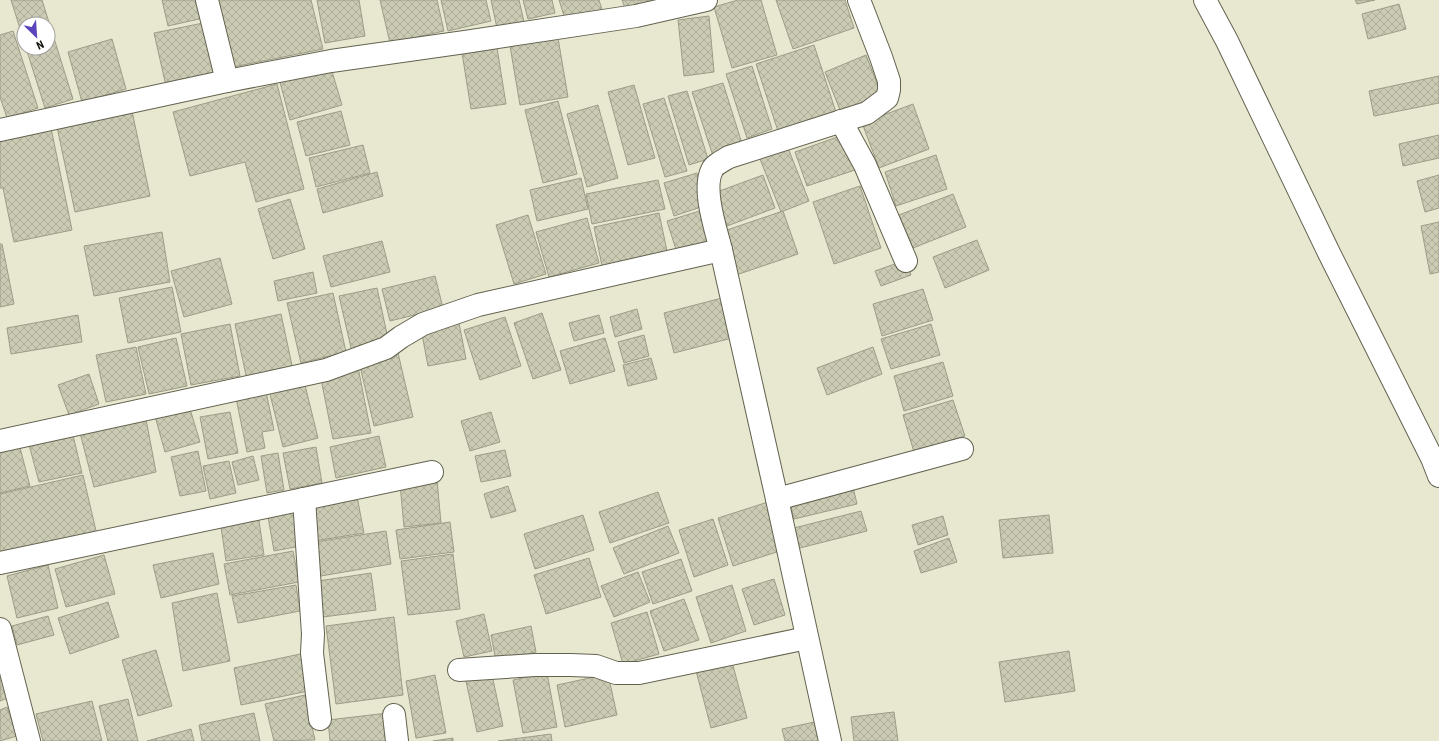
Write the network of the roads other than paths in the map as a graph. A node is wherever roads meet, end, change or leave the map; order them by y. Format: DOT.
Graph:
graph roads {
  1 [pos="207,0"];
  2 [pos="706,0"];
  3 [pos="859,0"];
  4 [pos="1205,0"];
  5 [pos="227,81"];
  6 [pos="841,121"];
  7 [pos="0,130"];
  8 [pos="721,250"];
  9 [pos="906,261"];
  10 [pos="0,440"];
  11 [pos="962,449"];
  12 [pos="432,472"];
  13 [pos="1439,476"];
  14 [pos="304,499"];
  15 [pos="777,499"];
  16 [pos="0,563"];
  17 [pos="0,628"];
  18 [pos="807,638"];
  19 [pos="459,670"];
  20 [pos="394,715"];
  21 [pos="320,719"];
  22 [pos="29,741"];
  23 [pos="397,741"];
  24 [pos="830,741"];
  1 -- 5 [label="street"];
  2 -- 5 [label="street"];
  3 -- 6 [label="street"];
  4 -- 13 [label="street"];
  5 -- 7 [label="street"];
  6 -- 8 [label="street"];
  6 -- 9 [label="street"];
  8 -- 10 [label="street"];
  8 -- 15 [label="street"];
  11 -- 15 [label="street"];
  12 -- 14 [label="street"];
  14 -- 16 [label="street"];
  14 -- 21 [label="street"];
  15 -- 18 [label="street"];
  17 -- 22 [label="street"];
  18 -- 19 [label="street"];
  18 -- 24 [label="street"];
  20 -- 23 [label="street"];
}
